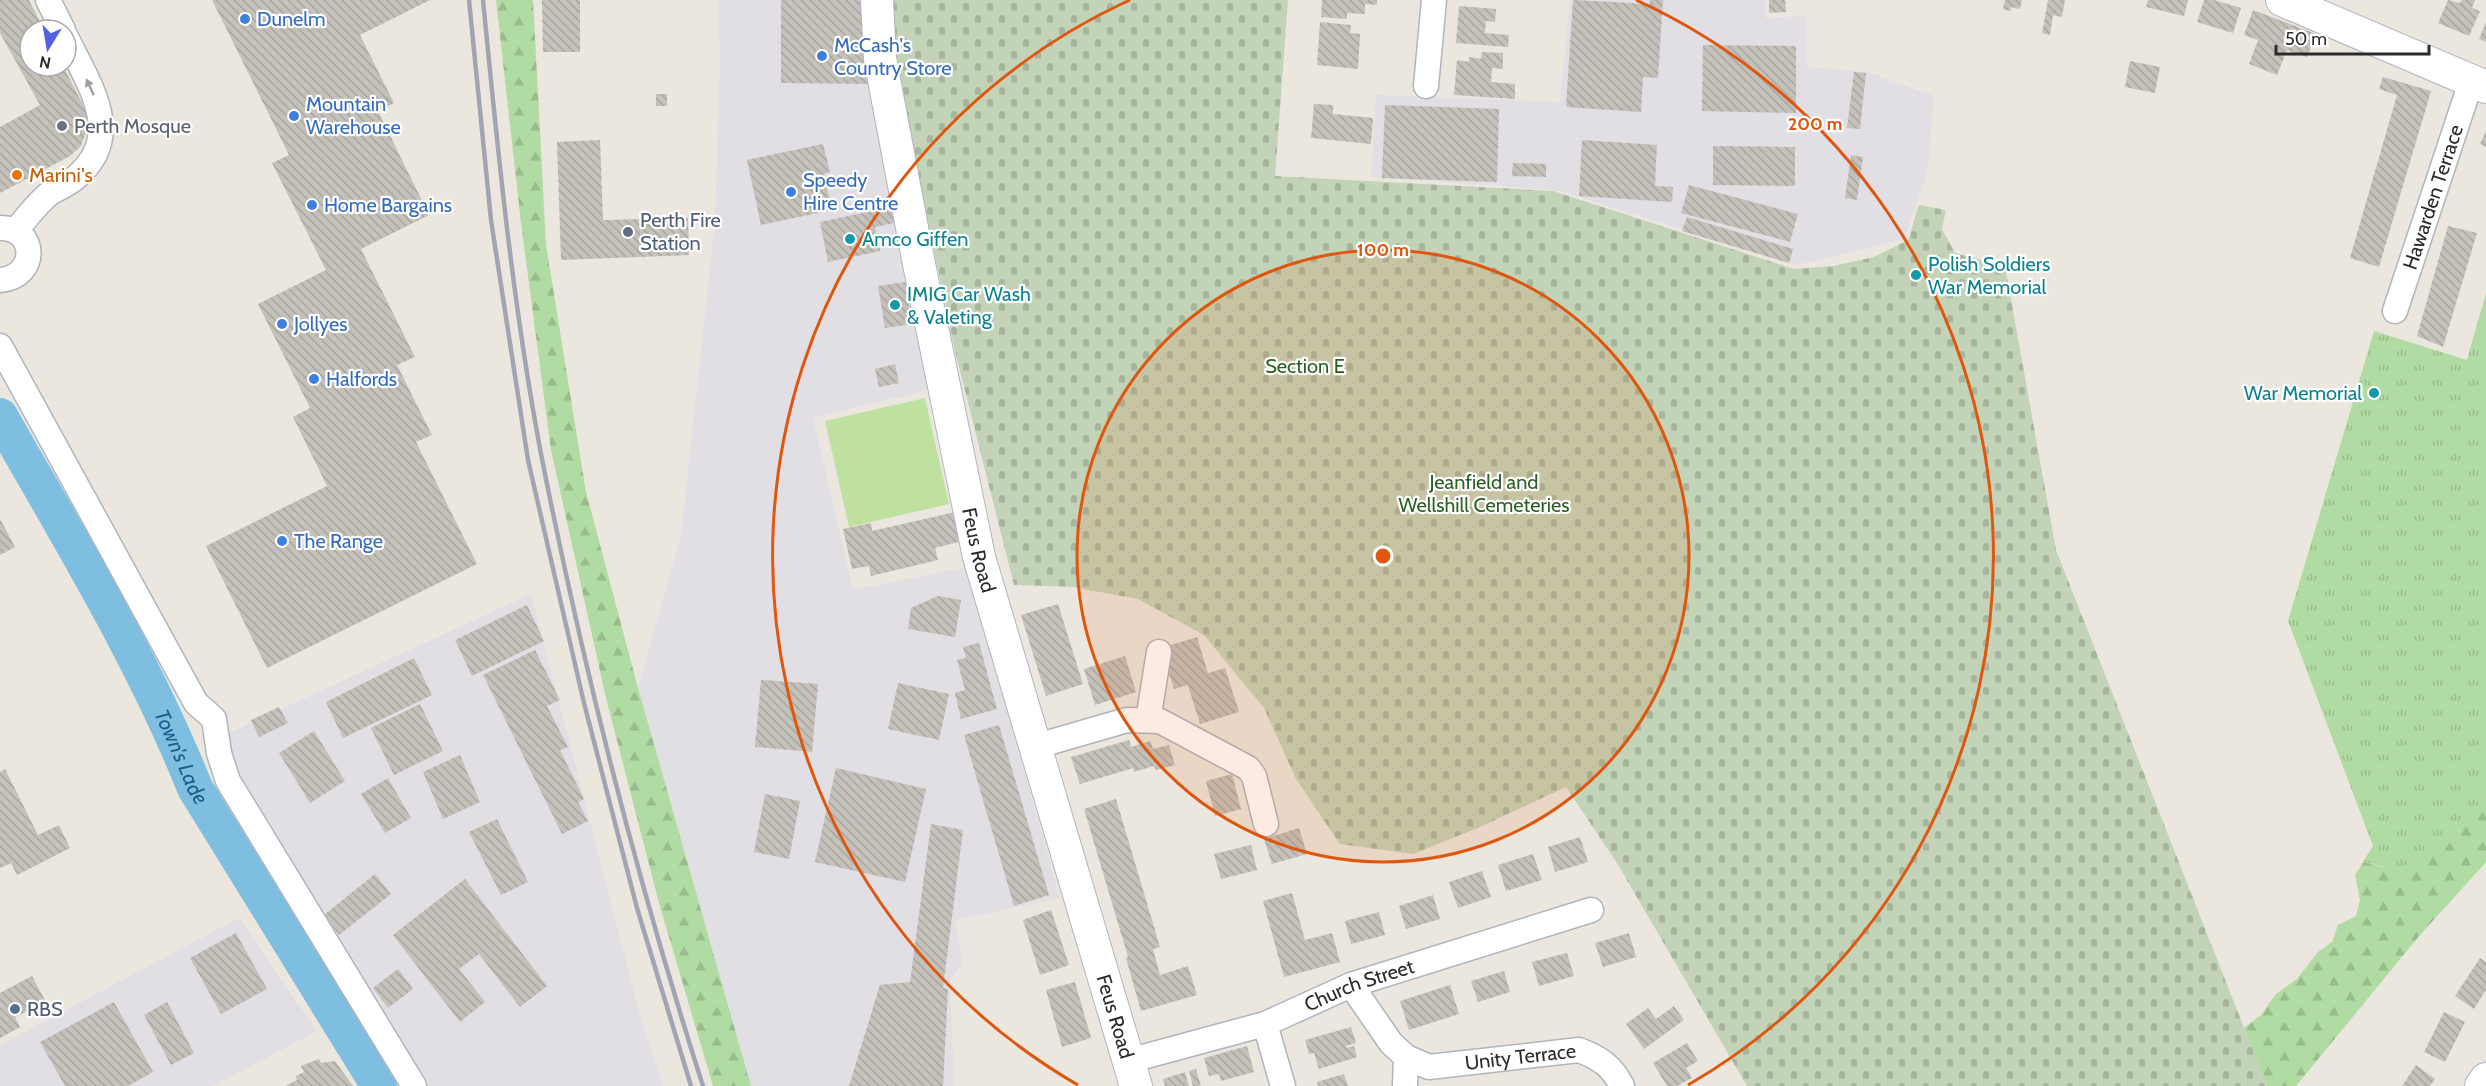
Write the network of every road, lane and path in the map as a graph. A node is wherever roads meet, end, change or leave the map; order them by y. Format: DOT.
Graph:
graph roads {
  1 [pos="48,0"];
  2 [pos="877,0"];
  3 [pos="1434,0"];
  4 [pos="2282,0"];
  5 [pos="57,18"];
  6 [pos="78,62"];
  7 [pos="2479,85"];
  8 [pos="1426,86"];
  9 [pos="8,229"];
  10 [pos="0,280"];
  11 [pos="2395,311"];
  12 [pos="0,346"];
  13 [pos="1159,652"];
  14 [pos="1148,720"];
  15 [pos="1037,746"];
  16 [pos="1266,824"];
  17 [pos="1592,910"];
  18 [pos="1351,985"];
  19 [pos="1265,1024"];
  20 [pos="1406,1057"];
  21 [pos="1132,1074"];
  22 [pos="2486,1079"];
  23 [pos="414,1086"];
  24 [pos="1283,1086"];
  25 [pos="1405,1086"];
  26 [pos="1622,1086"];
  27 [pos="2481,1086"];
  1 -- 5 [label="street"];
  2 -- 15 [label="street, Feus Road"];
  3 -- 8 [label="street"];
  4 -- 7 [label="street"];
  9 -- 6 [label="street, one-way"];
  7 -- 11 [label="street, Hawarden Terrace"];
  9 -- 10 [label="street"];
  12 -- 23 [label="street"];
  13 -- 14 [label="street"];
  14 -- 15 [label="street"];
  14 -- 16 [label="street"];
  15 -- 21 [label="street, Feus Road"];
  17 -- 18 [label="street, Church Street"];
  18 -- 19 [label="street, Church Street"];
  18 -- 20 [label="street, Unity Terrace"];
  19 -- 21 [label="street, Church Street"];
  19 -- 24 [label="street"];
  20 -- 25 [label="street"];
  20 -- 26 [label="street, Unity Terrace"];
  22 -- 27 [label="street"];
}
